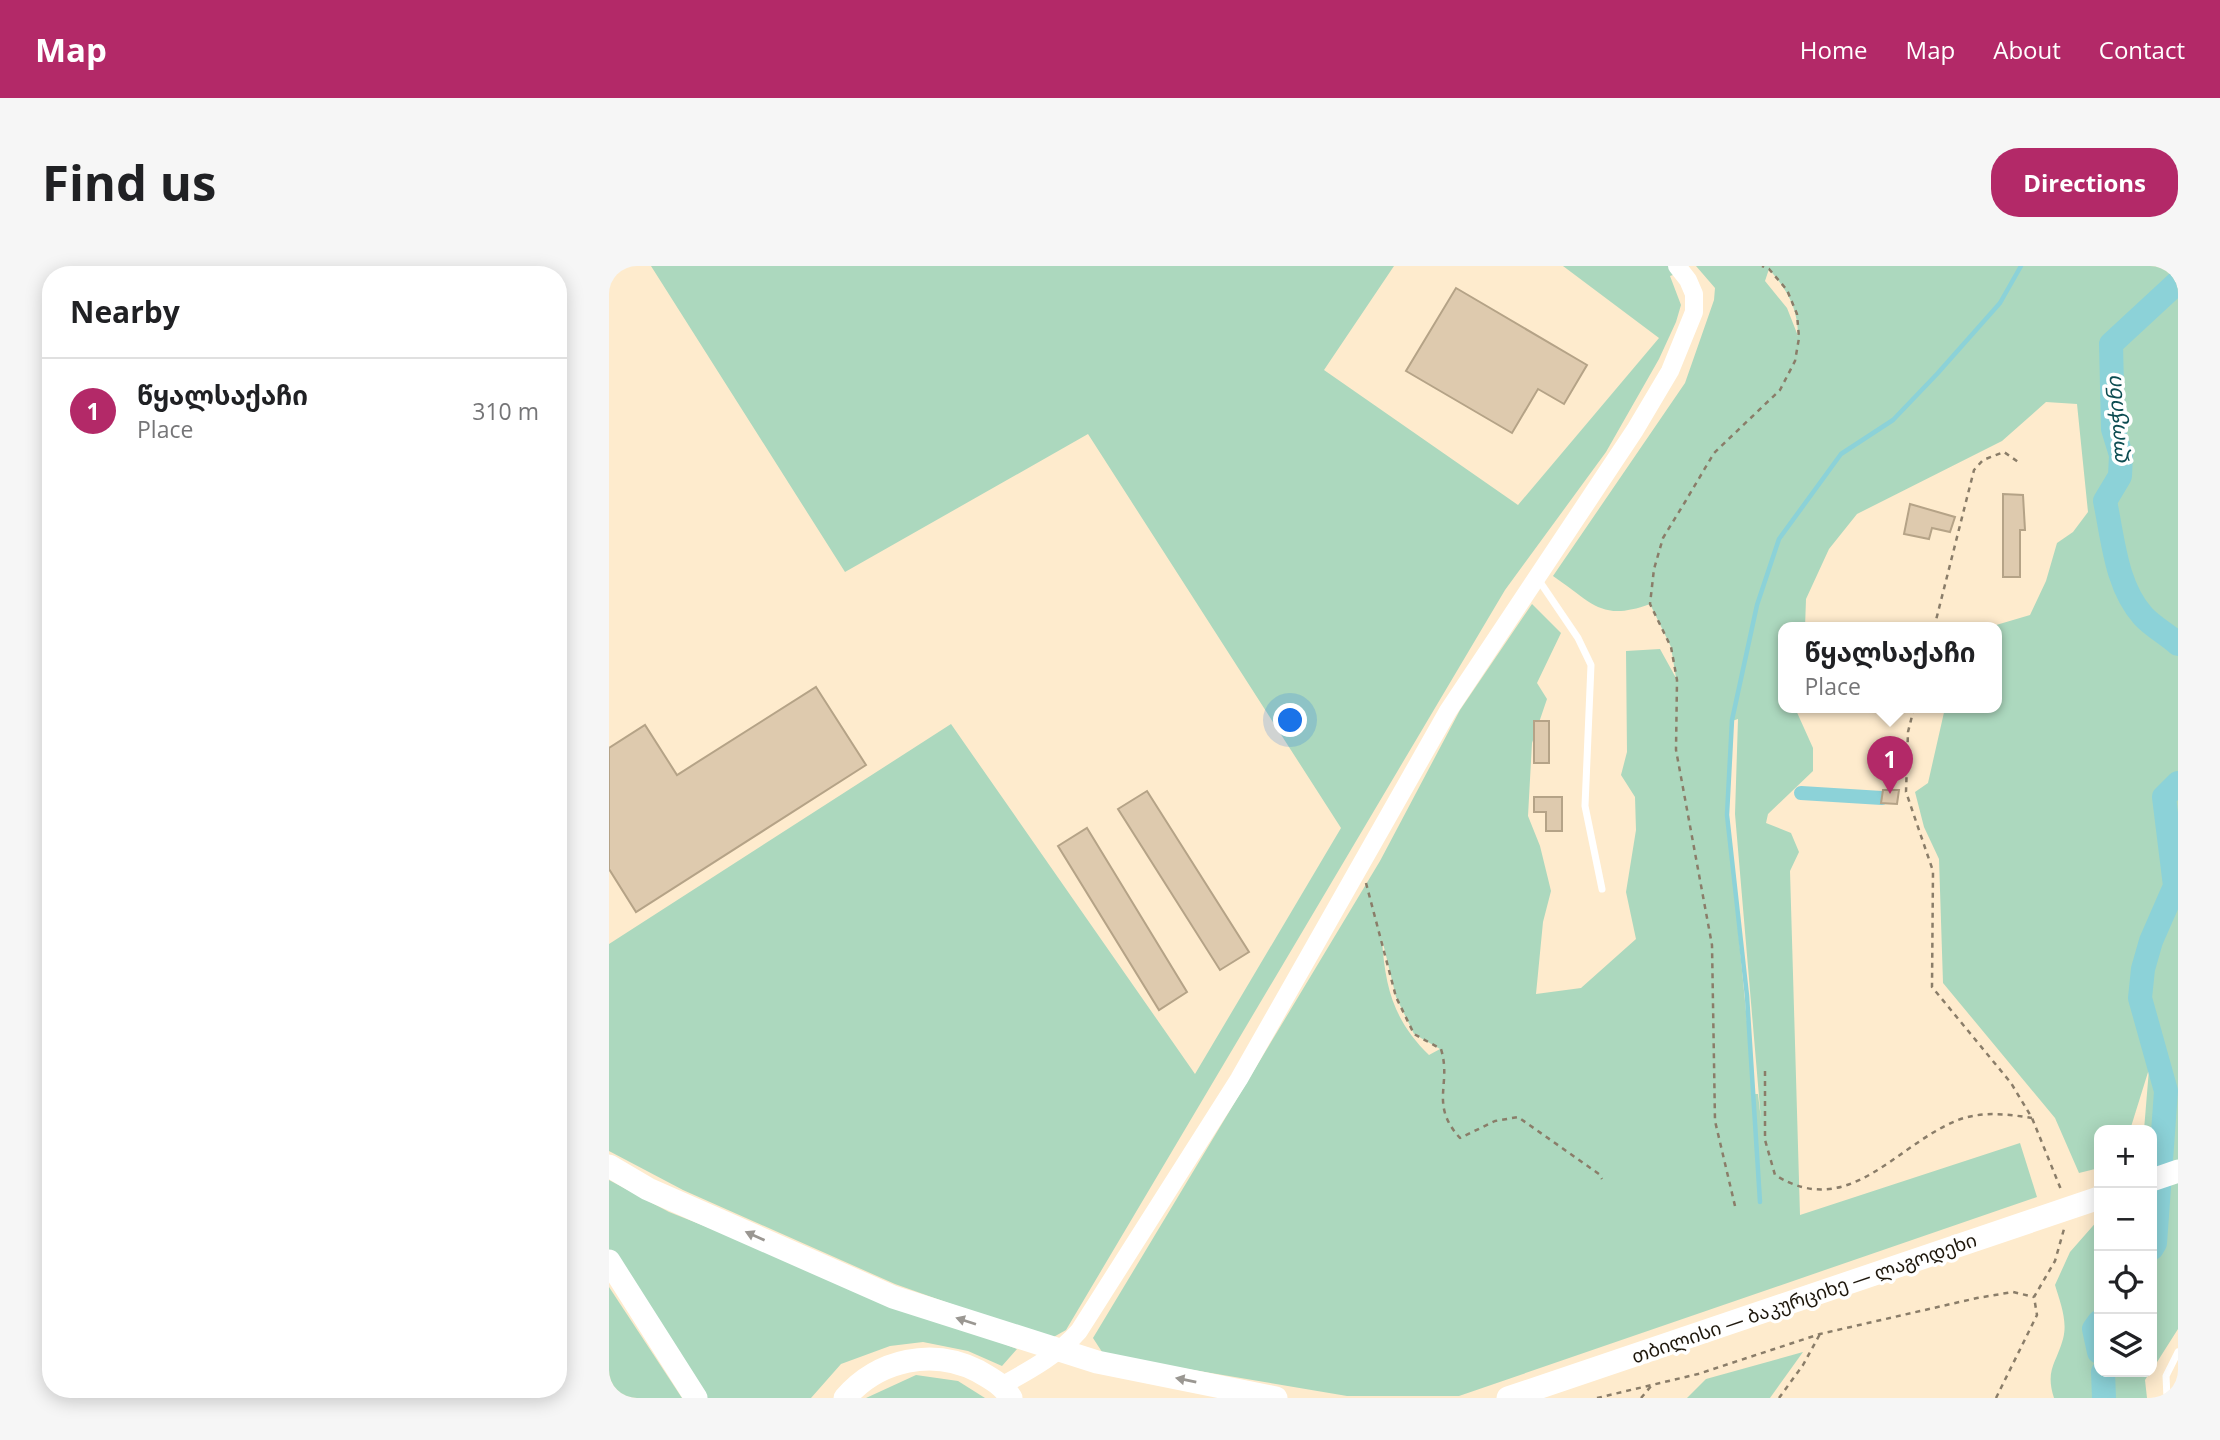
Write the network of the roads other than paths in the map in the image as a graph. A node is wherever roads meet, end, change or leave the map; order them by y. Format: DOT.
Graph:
graph roads {
  1 [pos="1677,266"];
  2 [pos="1537,578"];
  3 [pos="1602,889"];
  4 [pos="609,1166"];
  5 [pos="2178,1171"];
  6 [pos="2157,1178"];
  7 [pos="2094,1200"];
  8 [pos="609,1261"];
  9 [pos="1079,1331"];
  10 [pos="1057,1352"];
  11 [pos="2178,1352"];
  12 [pos="1097,1362"];
  13 [pos="1580,1374"];
  14 [pos="1007,1392"];
  15 [pos="696,1398"];
  16 [pos="845,1398"];
  17 [pos="1276,1398"];
  18 [pos="1508,1398"];
  19 [pos="1541,1398"];
  20 [pos="2167,1398"];
  1 -- 2 [label="street"];
  2 -- 3 [label="lane"];
  2 -- 9 [label="street"];
  10 -- 4 [label="highway, one-way"];
  5 -- 6 [label="highway"];
  7 -- 13 [label="highway, თბილისი — ბაკურციხე — ლაგოდეხი"];
  8 -- 15 [label="highway"];
  9 -- 10 [label="street"];
  9 -- 12 [label="street"];
  10 -- 12 [label="highway"];
  10 -- 14 [label="street"];
  11 -- 20 [label="lane"];
  17 -- 12 [label="highway, one-way"];
  13 -- 18 [label="highway, თბილისი — ბაკურციხე — ლაგოდეხი"];
  13 -- 19 [label="highway"];
  14 -- 16 [label="highway"];
}
